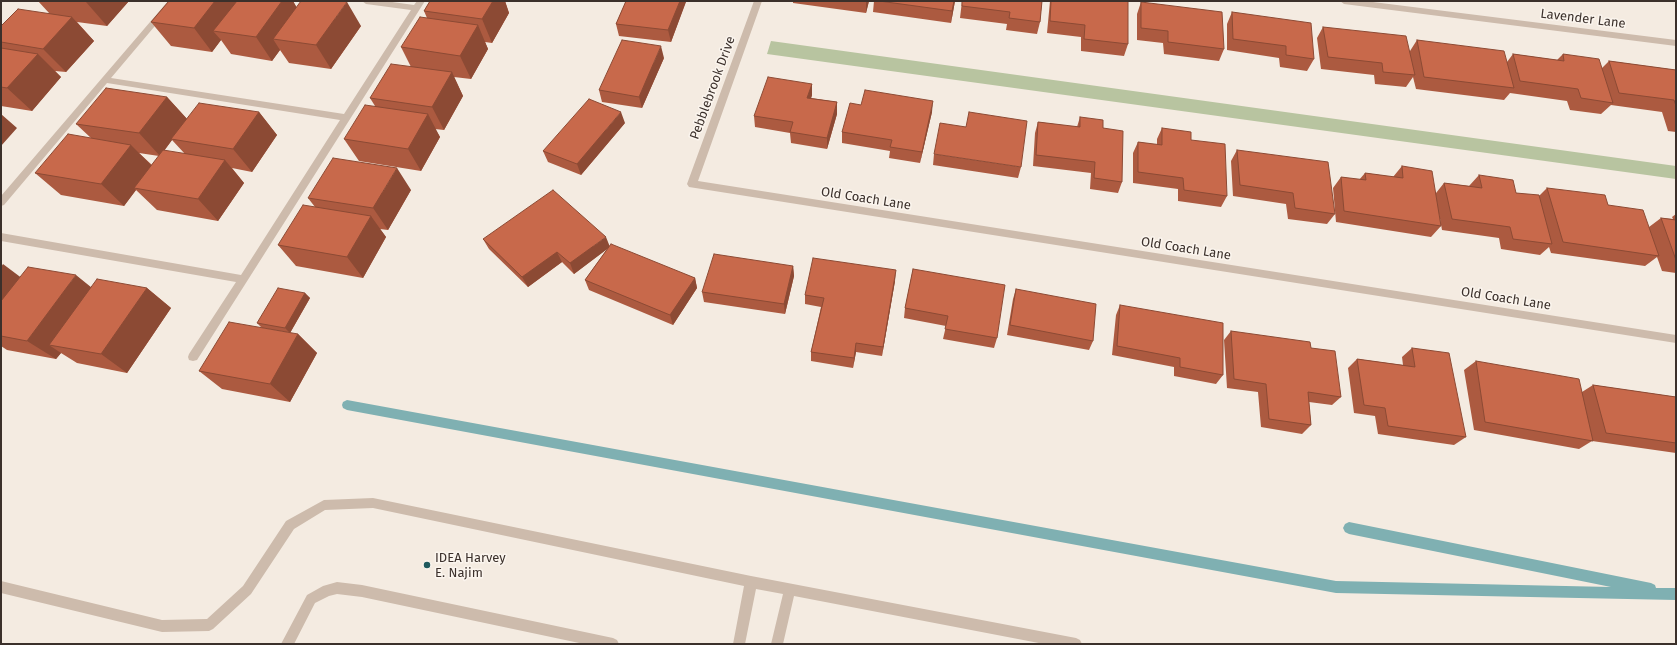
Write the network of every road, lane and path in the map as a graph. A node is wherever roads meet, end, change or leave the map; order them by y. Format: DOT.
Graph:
graph roads {
  1 [pos="172,1"];
  2 [pos="366,1"];
  3 [pos="758,1"];
  4 [pos="1344,1"];
  5 [pos="419,5"];
  6 [pos="1676,43"];
  7 [pos="104,80"];
  8 [pos="346,118"];
  9 [pos="692,184"];
  10 [pos="1,202"];
  11 [pos="1,237"];
  12 [pos="243,279"];
  13 [pos="1676,339"];
  14 [pos="193,357"];
  15 [pos="751,582"];
  16 [pos="1,587"];
  17 [pos="790,589"];
  18 [pos="287,644"];
  19 [pos="613,644"];
  20 [pos="739,644"];
  21 [pos="777,644"];
  22 [pos="1076,644"];
  1 -- 7 [label="street"];
  2 -- 5 [label="street"];
  3 -- 9 [label="street, Pebblebrook Drive"];
  4 -- 6 [label="street, Lavender Lane"];
  5 -- 8 [label="street"];
  7 -- 8 [label="street"];
  7 -- 10 [label="street"];
  8 -- 12 [label="street"];
  9 -- 13 [label="street, Old Coach Lane"];
  11 -- 12 [label="street"];
  12 -- 14 [label="street"];
  15 -- 16 [label="street"];
  15 -- 17 [label="street"];
  15 -- 20 [label="street"];
  17 -- 21 [label="street"];
  17 -- 22 [label="street"];
  18 -- 19 [label="street"];
}
